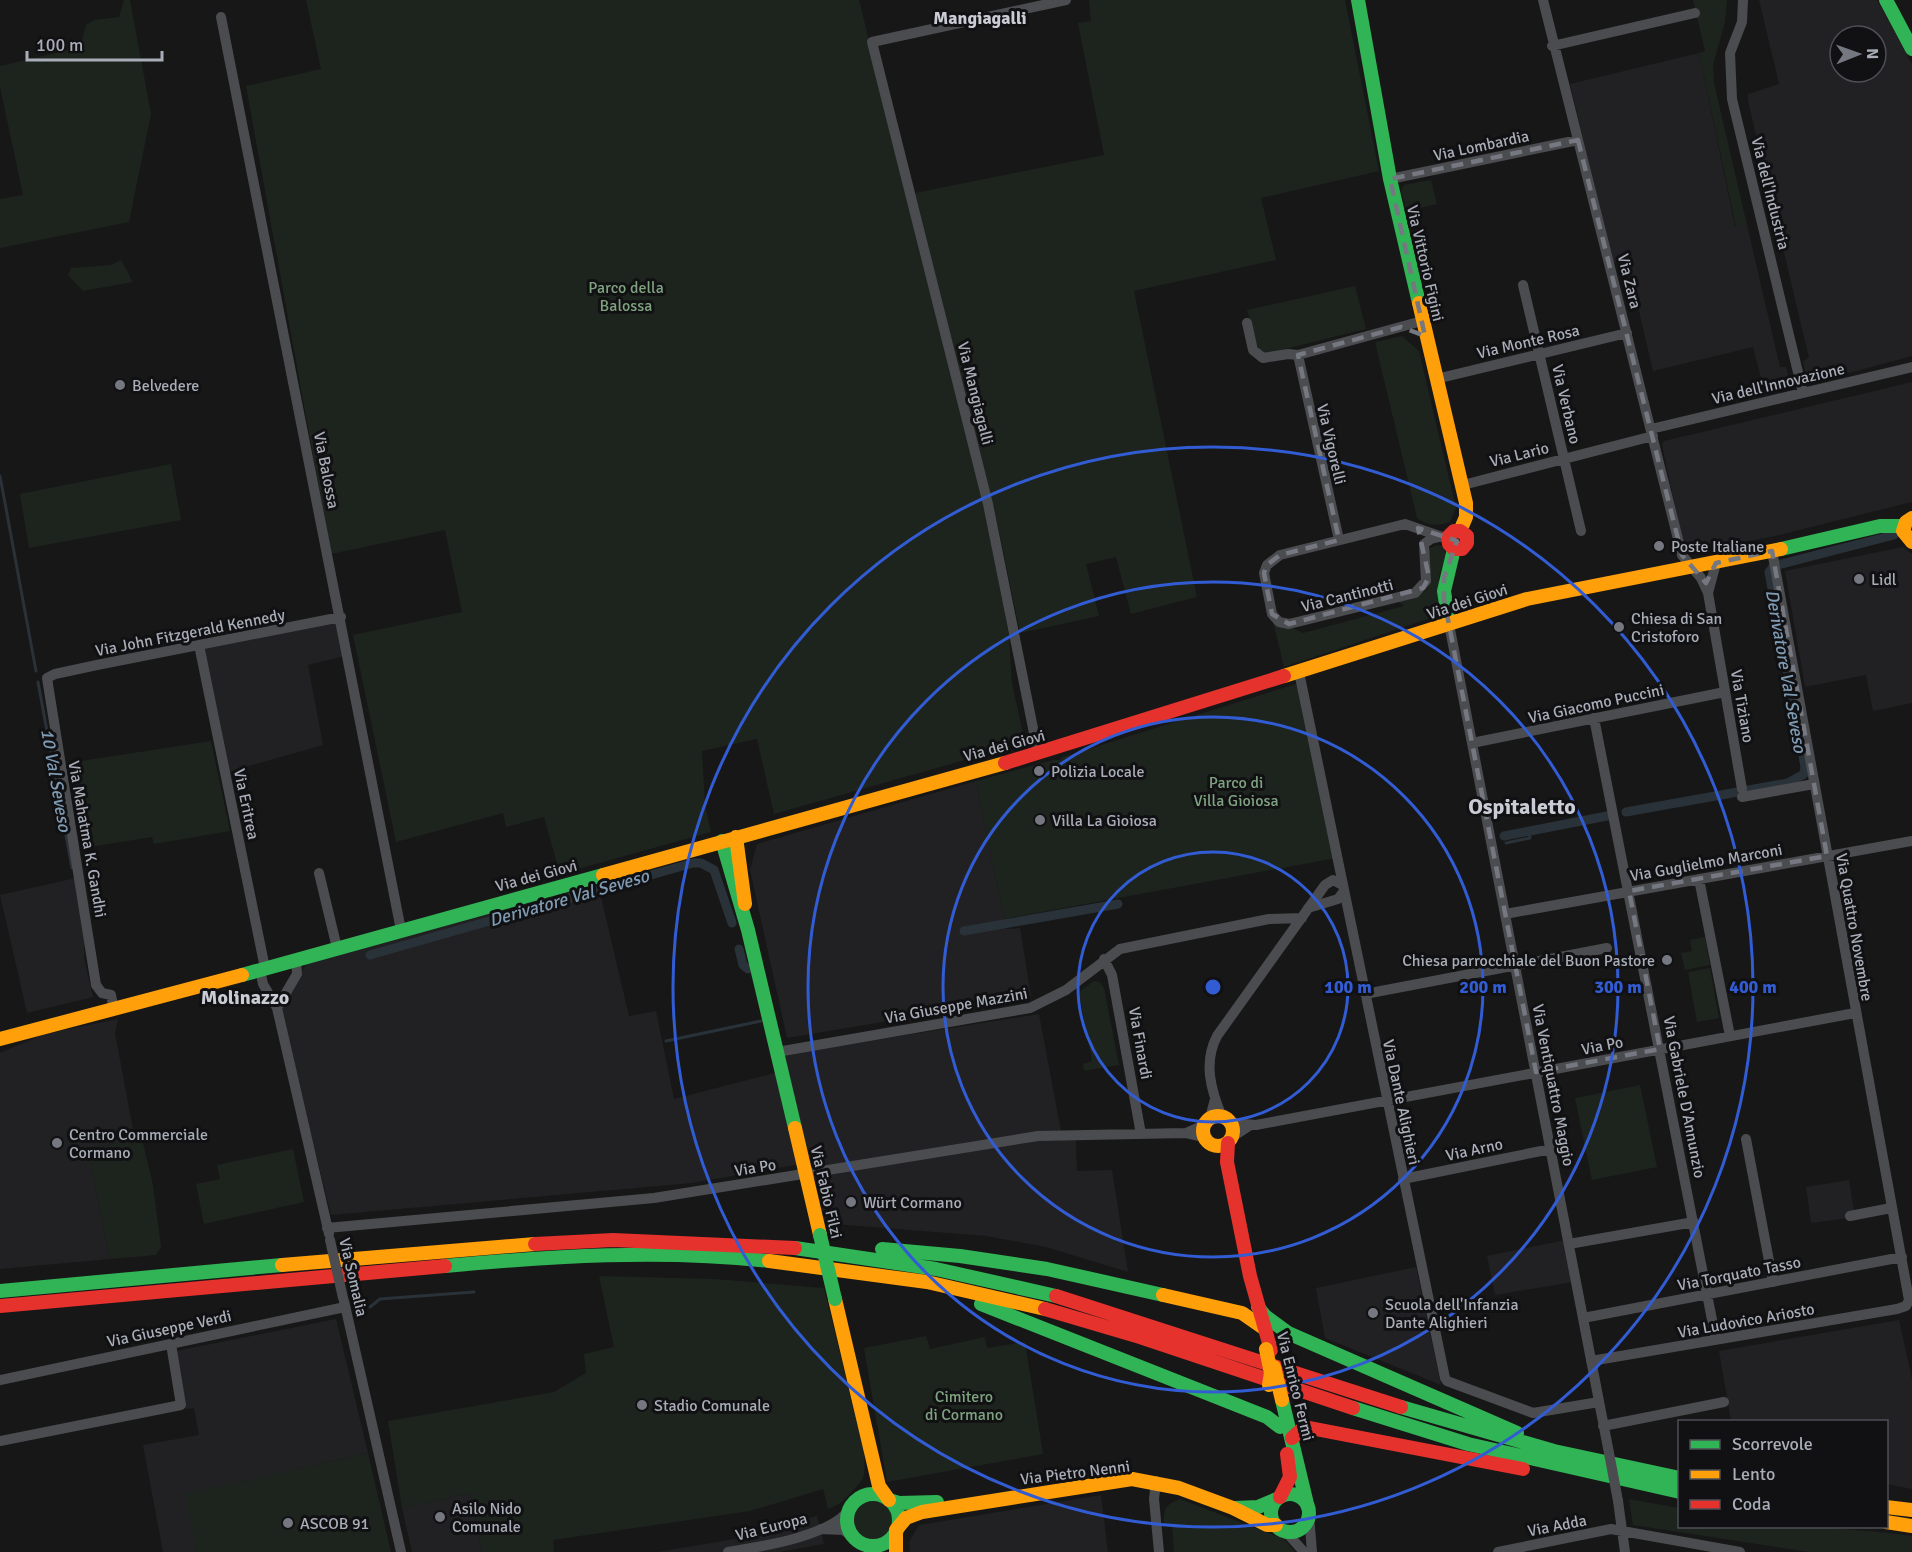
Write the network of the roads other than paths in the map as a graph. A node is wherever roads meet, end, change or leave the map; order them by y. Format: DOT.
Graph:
graph roads {
  1 [pos="1066,0"];
  2 [pos="1358,0"];
  3 [pos="1543,0"];
  4 [pos="1743,0"];
  5 [pos="1886,0"];
  6 [pos="1695,13"];
  7 [pos="221,17"];
  8 [pos="1552,46"];
  9 [pos="1912,49"];
  10 [pos="1578,140"];
  11 [pos="1390,179"];
  12 [pos="1523,285"];
  13 [pos="1422,321"];
  14 [pos="1247,323"];
  15 [pos="1401,327"];
  16 [pos="1627,333"];
  17 [pos="1428,343"];
  18 [pos="1540,354"];
  19 [pos="1298,355"];
  20 [pos="1912,367"];
  21 [pos="1436,379"];
  22 [pos="1803,393"];
  23 [pos="1652,432"];
  24 [pos="1564,459"];
  25 [pos="1462,485"];
  26 [pos="1908,522"];
  27 [pos="1418,528"];
  28 [pos="1581,531"];
  29 [pos="1340,540"];
  30 [pos="1447,542"];
  31 [pos="1912,542"];
  32 [pos="1772,551"];
  33 [pos="1423,552"];
  34 [pos="1716,563"];
  35 [pos="1692,567"];
  36 [pos="1708,593"];
  37 [pos="341,617"];
  38 [pos="1449,624"];
  39 [pos="199,645"];
  40 [pos="1299,672"];
  41 [pos="46,678"];
  42 [pos="1725,692"];
  43 [pos="1594,718"];
  44 [pos="1472,743"];
  45 [pos="1038,753"];
  46 [pos="1814,784"];
  47 [pos="729,839"];
  48 [pos="1912,841"];
  49 [pos="1827,856"];
  50 [pos="319,873"];
  51 [pos="1699,879"];
  52 [pos="1343,888"];
  53 [pos="1629,891"];
  54 [pos="1305,913"];
  55 [pos="1505,914"];
  56 [pos="401,930"];
  57 [pos="337,948"];
  58 [pos="1607,948"];
  59 [pos="1104,959"];
  60 [pos="296,960"];
  61 [pos="1516,965"];
  62 [pos="263,969"];
  63 [pos="1365,994"];
  64 [pos="277,1008"];
  65 [pos="114,1010"];
  66 [pos="1855,1013"];
  67 [pos="1730,1036"];
  68 [pos="0,1041"];
  69 [pos="1660,1049"];
  70 [pos="777,1052"];
  71 [pos="1536,1072"];
  72 [pos="1387,1101"];
  73 [pos="1218,1131"];
  74 [pos="1141,1134"];
  75 [pos="1746,1139"];
  76 [pos="1551,1149"];
  77 [pos="805,1173"];
  78 [pos="1402,1179"];
  79 [pos="1891,1208"];
  80 [pos="1850,1216"];
  81 [pos="1694,1222"];
  82 [pos="327,1228"];
  83 [pos="1569,1244"];
  84 [pos="810,1249"];
  85 [pos="1902,1257"];
  86 [pos="927,1282"];
  87 [pos="1773,1282"];
  88 [pos="0,1291"];
  89 [pos="1708,1294"];
  90 [pos="344,1302"];
  91 [pos="1254,1302"];
  92 [pos="0,1306"];
  93 [pos="1906,1306"];
  94 [pos="1242,1313"];
  95 [pos="1583,1318"];
  96 [pos="1288,1333"];
  97 [pos="1264,1340"];
  98 [pos="1716,1340"];
  99 [pos="171,1344"];
  100 [pos="1591,1361"];
  101 [pos="0,1380"];
  102 [pos="1274,1394"];
  103 [pos="1724,1401"];
  104 [pos="1599,1402"];
  105 [pos="1603,1426"];
  106 [pos="1280,1427"];
  107 [pos="1293,1438"];
  108 [pos="0,1441"];
  109 [pos="1539,1447"];
  110 [pos="873,1462"];
  111 [pos="1678,1478"];
  112 [pos="1156,1482"];
  113 [pos="1675,1492"];
  114 [pos="1278,1498"];
  115 [pos="889,1500"];
  116 [pos="990,1500"];
  117 [pos="854,1503"];
  118 [pos="1888,1507"];
  119 [pos="1233,1508"];
  120 [pos="1308,1510"];
  121 [pos="1912,1510"];
  122 [pos="1888,1522"];
  123 [pos="1912,1526"];
  124 [pos="1281,1528"];
  125 [pos="820,1529"];
  126 [pos="896,1530"];
  127 [pos="1622,1532"];
  128 [pos="852,1536"];
  129 [pos="871,1549"];
  130 [pos="401,1552"];
  131 [pos="728,1552"];
  132 [pos="896,1552"];
  133 [pos="1159,1552"];
  134 [pos="1304,1552"];
  135 [pos="1312,1552"];
  136 [pos="1498,1552"];
  137 [pos="1625,1552"];
  138 [pos="1740,1552"];
  1 -- 45 [label="street, Via Mangiagalli"];
  2 -- 11 [label="main road, Via Vittorio Figini"];
  3 -- 8 [label="street, Via Zara"];
  4 -- 22 [label="street, Via dell'Industria"];
  5 -- 9 [label="main road"];
  6 -- 8 [label="street"];
  7 -- 37 [label="street, Via Balossa"];
  8 -- 10 [label="street, Via Zara"];
  10 -- 11 [label="street, Via Lombardia"];
  10 -- 16 [label="street, Via Zara"];
  11 -- 13 [label="main road, Via Vittorio Figini"];
  12 -- 18 [label="street, Via Verbano"];
  13 -- 15 [label="street"];
  13 -- 17 [label="main road, Via Vittorio Figini"];
  14 -- 19 [label="street"];
  15 -- 17 [label="street"];
  15 -- 19 [label="street"];
  16 -- 18 [label="street, Via Monte Rosa"];
  16 -- 23 [label="street, Via Zara"];
  17 -- 21 [label="main road, Via Vittorio Figini"];
  18 -- 21 [label="street, Via Monte Rosa"];
  18 -- 24 [label="street, Via Verbano"];
  19 -- 29 [label="street, Via Vigorelli"];
  20 -- 22 [label="street, Via dell'Innovazione"];
  21 -- 25 [label="main road, Via Vittorio Figini"];
  22 -- 23 [label="street, Via dell'Innovazione"];
  23 -- 24 [label="street, Via Lario"];
  23 -- 35 [label="street, Via Zara"];
  24 -- 25 [label="street, Via Lario"];
  24 -- 28 [label="street, Via Verbano"];
  25 -- 30 [label="main road, Via Vittorio Figini"];
  26 -- 31 [label="main road"];
  26 -- 32 [label="main road, Via dei Giovi"];
  27 -- 29 [label="street, Via Cantinotti"];
  27 -- 30 [label="street, Via Cantinotti"];
  27 -- 33 [label="street, Via Cantinotti"];
  29 -- 33 [label="street, Via Cantinotti"];
  30 -- 33 [label="street"];
  30 -- 38 [label="main road"];
  32 -- 34 [label="main road, Via dei Giovi"];
  32 -- 46 [label="street, Via Quattro Novembre"];
  34 -- 35 [label="main road, Via dei Giovi"];
  34 -- 36 [label="street, Via Tiziano"];
  35 -- 36 [label="street, Via Tiziano"];
  35 -- 38 [label="main road, Via dei Giovi"];
  36 -- 42 [label="street, Via Tiziano"];
  37 -- 39 [label="street, Via John Fitzgerald Kennedy"];
  37 -- 56 [label="street, Via Balossa"];
  38 -- 40 [label="main road, Via dei Giovi"];
  38 -- 44 [label="street, Via Ventiquattro Maggio"];
  39 -- 41 [label="street, Via John Fitzgerald Kennedy"];
  39 -- 62 [label="street, Via Eritrea"];
  40 -- 45 [label="main road, Via dei Giovi"];
  40 -- 52 [label="street, Via Dante Alighieri"];
  41 -- 65 [label="street, Via Mahatma K. Gandhi"];
  42 -- 43 [label="street, Via Giacomo Puccini"];
  42 -- 46 [label="street, Via Tiziano"];
  43 -- 44 [label="street, Via Giacomo Puccini"];
  43 -- 53 [label="street, Via Gabriele D'Annunzio"];
  44 -- 55 [label="street, Via Ventiquattro Maggio"];
  45 -- 47 [label="main road, Via dei Giovi"];
  46 -- 49 [label="street, Via Quattro Novembre"];
  47 -- 56 [label="main road, Via dei Giovi"];
  47 -- 70 [label="main road, Via Fabio Filzi"];
  48 -- 49 [label="street, Via Guglielmo Marconi"];
  49 -- 51 [label="street, Via Guglielmo Marconi"];
  49 -- 66 [label="street, Via Quattro Novembre"];
  50 -- 57 [label="street"];
  51 -- 53 [label="street, Via Guglielmo Marconi"];
  51 -- 67 [label="street"];
  52 -- 54 [label="street, Via Giuseppe Mazzini"];
  52 -- 54 [label="street"];
  52 -- 63 [label="street, Via Dante Alighieri"];
  53 -- 55 [label="street, Via Guglielmo Marconi"];
  53 -- 69 [label="street, Via Gabriele D'Annunzio"];
  54 -- 59 [label="street, Via Giuseppe Mazzini"];
  54 -- 73 [label="street"];
  55 -- 61 [label="street, Via Ventiquattro Maggio"];
  56 -- 57 [label="main road, Via dei Giovi"];
  57 -- 60 [label="main road, Via dei Giovi"];
  58 -- 61 [label="street"];
  59 -- 70 [label="street, Via Giuseppe Mazzini"];
  59 -- 74 [label="street, Via Finardi"];
  60 -- 62 [label="main road, Via dei Giovi"];
  60 -- 64 [label="street"];
  61 -- 63 [label="street"];
  61 -- 71 [label="street, Via Ventiquattro Maggio"];
  62 -- 64 [label="street, Via Somalia"];
  62 -- 65 [label="main road, Via dei Giovi"];
  63 -- 72 [label="street, Via Dante Alighieri"];
  64 -- 82 [label="street, Via Somalia"];
  65 -- 68 [label="main road, Via dei Giovi"];
  66 -- 67 [label="street, Via Po"];
  66 -- 79 [label="street, Via Quattro Novembre"];
  67 -- 69 [label="street, Via Po"];
  69 -- 71 [label="street, Via Po"];
  69 -- 81 [label="street, Via Gabriele D'Annunzio"];
  70 -- 77 [label="main road, Via Fabio Filzi"];
  71 -- 72 [label="street, Via Po"];
  71 -- 76 [label="street, Via Ventiquattro Maggio"];
  72 -- 73 [label="street, Via Po"];
  72 -- 78 [label="street, Via Dante Alighieri"];
  73 -- 74 [label="street, Via Po"];
  73 -- 91 [label="main road, Via Enrico Fermi"];
  74 -- 77 [label="street, Via Po"];
  75 -- 87 [label="street"];
  76 -- 78 [label="street, Via Arno"];
  76 -- 83 [label="street, Via Ventiquattro Maggio"];
  77 -- 82 [label="street, Via Po"];
  77 -- 110 [label="main road, Via Fabio Filzi, bridge"];
  78 -- 104 [label="street, Via Dante Alighieri"];
  79 -- 80 [label="street"];
  79 -- 85 [label="street, Via Quattro Novembre"];
  81 -- 83 [label="street"];
  81 -- 89 [label="street, Via Gabriele D'Annunzio"];
  82 -- 90 [label="street, Via Somalia, bridge"];
  83 -- 95 [label="street, Via Ventiquattro Maggio"];
  84 -- 88 [label="main road"];
  84 -- 94 [label="main road"];
  84 -- 109 [label="main road"];
  85 -- 87 [label="street, Via Torquato Tasso"];
  85 -- 93 [label="street, Via Quattro Novembre"];
  86 -- 92 [label="main road"];
  86 -- 106 [label="main road"];
  86 -- 113 [label="main road"];
  87 -- 89 [label="street, Via Torquato Tasso"];
  89 -- 95 [label="street, Via Torquato Tasso"];
  89 -- 98 [label="street, Via Gabriele D'Annunzio"];
  90 -- 99 [label="street, Via Giuseppe Verdi"];
  90 -- 130 [label="street, Via Somalia"];
  91 -- 94 [label="main road"];
  91 -- 96 [label="main road"];
  91 -- 97 [label="main road, Via Enrico Fermi"];
  93 -- 98 [label="street, Via Ludovico Ariosto"];
  94 -- 97 [label="main road"];
  95 -- 100 [label="street, Via Ventiquattro Maggio"];
  96 -- 97 [label="main road"];
  96 -- 109 [label="main road"];
  97 -- 102 [label="main road, Via Enrico Fermi, bridge"];
  97 -- 102 [label="main road, bridge"];
  98 -- 100 [label="street, Via Ludovico Ariosto"];
  99 -- 101 [label="street, Via Giuseppe Verdi"];
  99 -- 108 [label="street"];
  100 -- 104 [label="street, Via Ventiquattro Maggio"];
  102 -- 106 [label="main road, Via Enrico Fermi"];
  102 -- 107 [label="main road, Via Enrico Fermi"];
  103 -- 105 [label="street"];
  104 -- 105 [label="street, Via Ventiquattro Maggio"];
  105 -- 127 [label="street, Via Ventiquattro Maggio, bridge"];
  106 -- 114 [label="main road, Via Enrico Fermi"];
  107 -- 113 [label="main road"];
  107 -- 120 [label="main road, Via Enrico Fermi"];
  109 -- 111 [label="main road"];
  110 -- 115 [label="main road, Via Fabio Filzi"];
  110 -- 117 [label="main road"];
  112 -- 116 [label="main road, Via Pietro Nenni"];
  112 -- 119 [label="main road, Via Pietro Nenni"];
  112 -- 133 [label="street"];
  114 -- 119 [label="main road, Via Pietro Nenni"];
  114 -- 120 [label="main road"];
  114 -- 124 [label="main road"];
  115 -- 116 [label="main road, Via Pietro Nenni"];
  115 -- 117 [label="main road"];
  115 -- 126 [label="main road"];
  116 -- 126 [label="main road, Via Pietro Nenni"];
  117 -- 125 [label="street, Via Europa"];
  117 -- 128 [label="main road"];
  118 -- 121 [label="main road"];
  119 -- 124 [label="main road, Via Pietro Nenni"];
  120 -- 124 [label="main road"];
  120 -- 135 [label="street, Via Enrico Fermi"];
  122 -- 123 [label="main road"];
  124 -- 134 [label="street"];
  125 -- 128 [label="street, Via Europa"];
  125 -- 131 [label="street, Via Europa"];
  126 -- 129 [label="main road"];
  126 -- 132 [label="main road"];
  127 -- 136 [label="street, Via Adda"];
  127 -- 137 [label="street, Via Ventiquattro Maggio"];
  127 -- 138 [label="street, Via Adda"];
  128 -- 129 [label="main road"];
}
